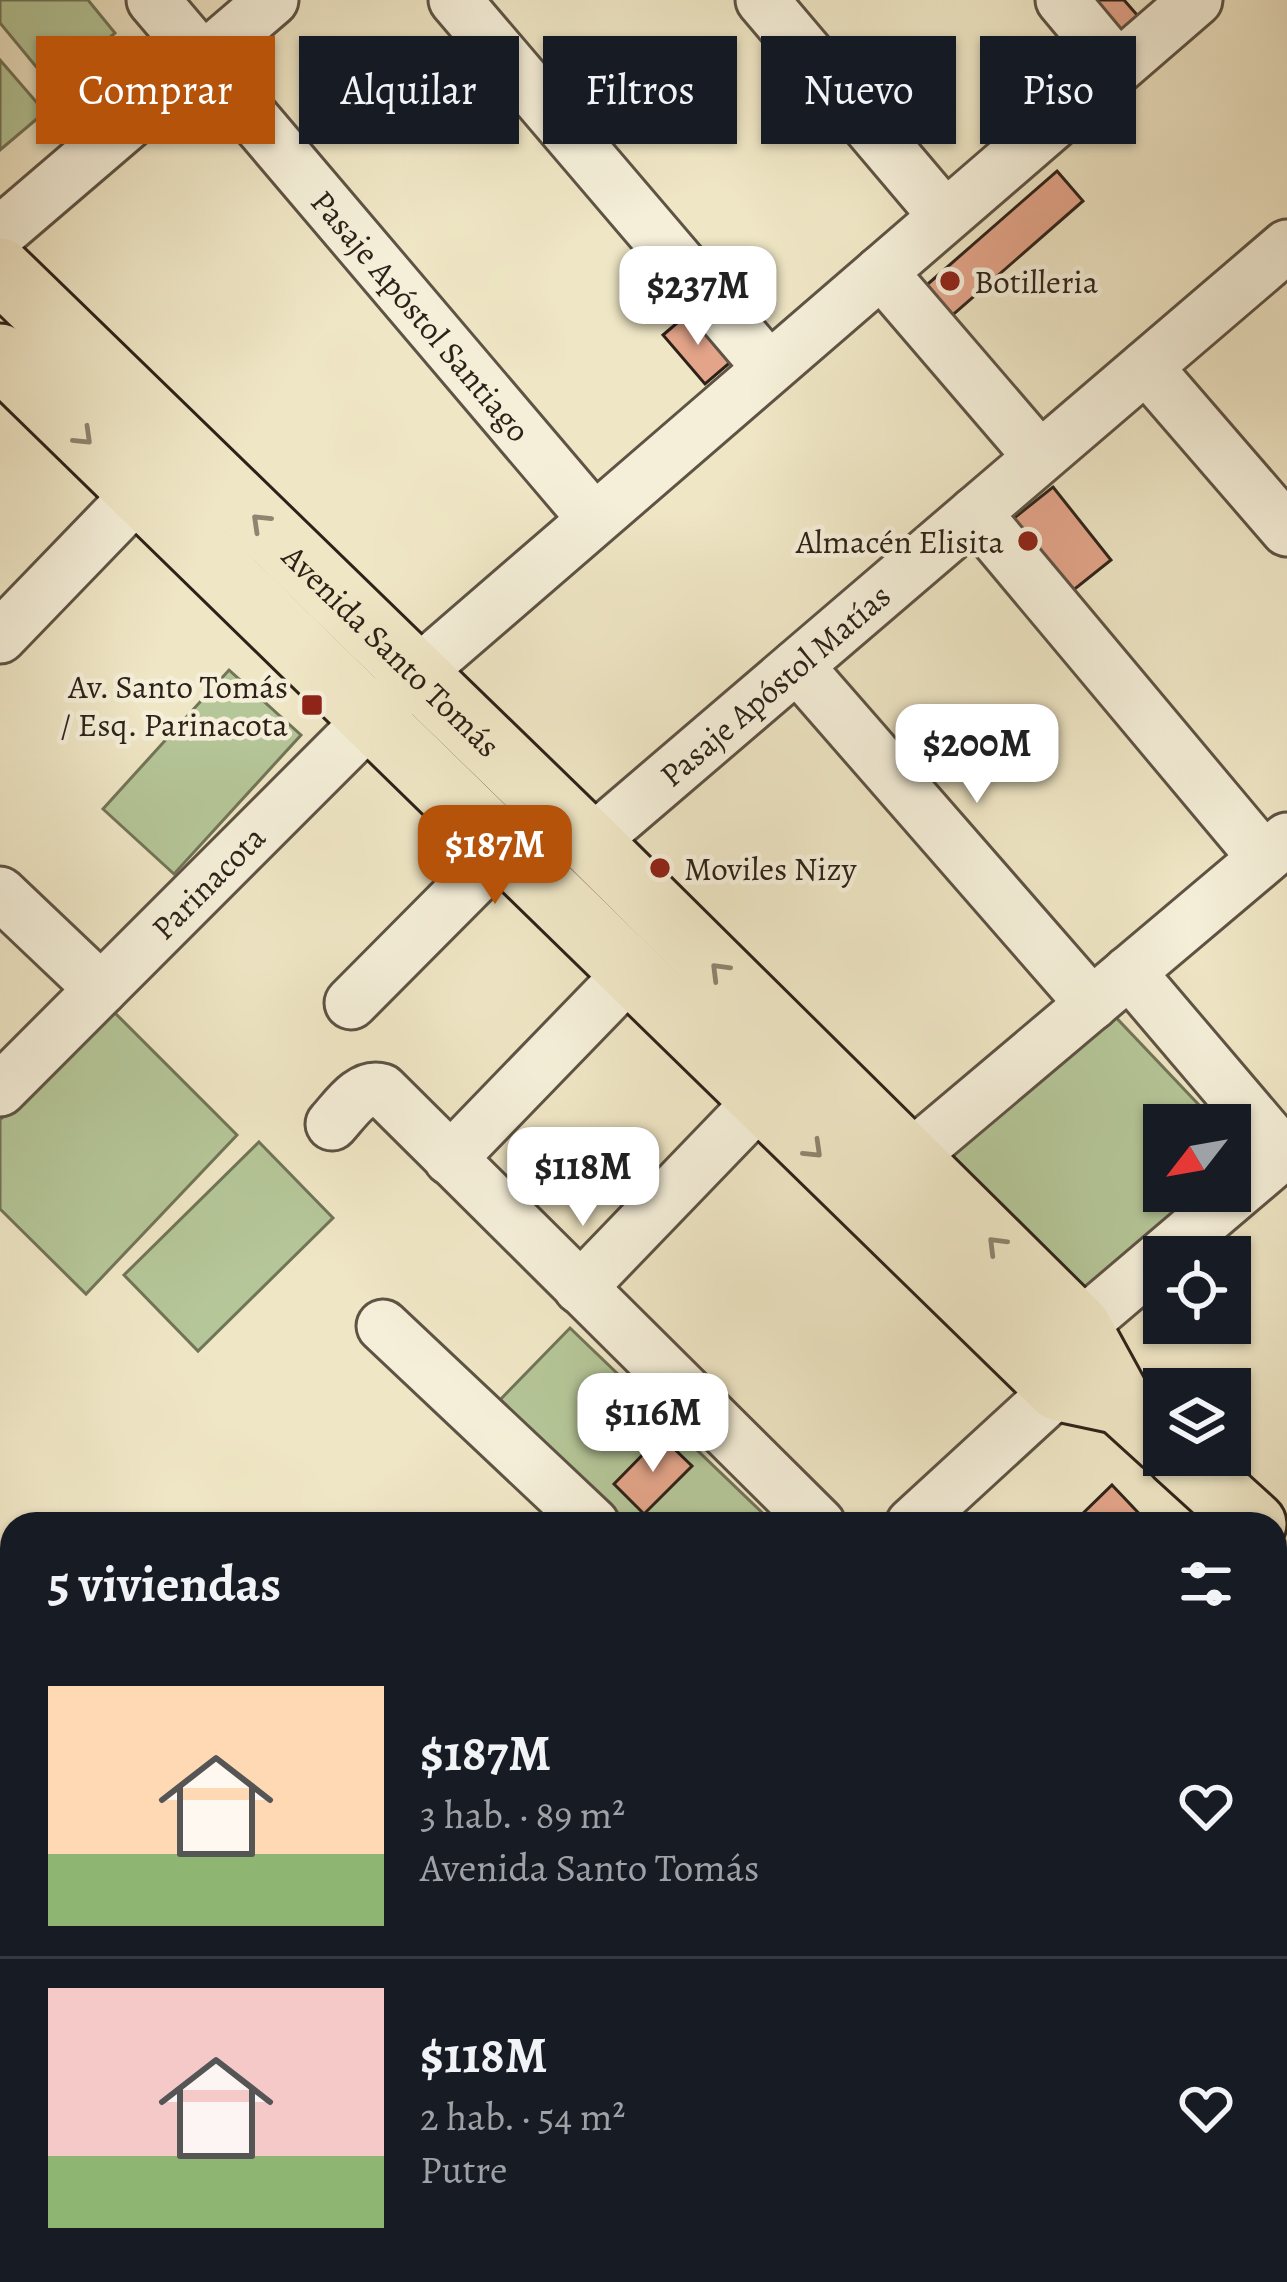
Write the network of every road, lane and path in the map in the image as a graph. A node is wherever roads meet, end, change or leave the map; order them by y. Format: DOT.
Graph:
graph roads {
  1 [pos="152,0"];
  2 [pos="272,0"];
  3 [pos="455,0"];
  4 [pos="762,0"];
  5 [pos="1062,0"];
  6 [pos="1196,0"];
  7 [pos="183,36"];
  8 [pos="230,36"];
  9 [pos="1092,36"];
  10 [pos="1136,52"];
  11 [pos="104,144"];
  12 [pos="275,144"];
  13 [pos="1029,144"];
  14 [pos="945,216"];
  15 [pos="0,233"];
  16 [pos="1287,246"];
  17 [pos="0,270"];
  18 [pos="881,272"];
  19 [pos="0,356"];
  20 [pos="1145,367"];
  21 [pos="769,368"];
  22 [pos="1040,457"];
  23 [pos="140,492"];
  24 [pos="975,513"];
  25 [pos="594,519"];
  26 [pos="1287,530"];
  27 [pos="0,638"];
  28 [pos="797,666"];
  29 [pos="416,674"];
  30 [pos="371,718"];
  31 [pos="590,843"];
  32 [pos="505,848"];
  33 [pos="1276,848"];
  34 [pos="0,893"];
  35 [pos="632,971"];
  36 [pos="1111,988"];
  37 [pos="100,989"];
  38 [pos="351,1003"];
  39 [pos="0,1090"];
  40 [pos="762,1099"];
  41 [pos="332,1124"];
  42 [pos="1285,1151"];
  43 [pos="909,1158"];
  44 [pos="450,1159"];
  45 [pos="580,1288"];
  46 [pos="383,1326"];
  47 [pos="1079,1328"];
  48 [pos="1059,1389"];
  49 [pos="1142,1422"];
  50 [pos="1201,1476"];
  51 [pos="580,1512"];
  52 [pos="807,1512"];
  53 [pos="925,1512"];
  54 [pos="1241,1512"];
  1 -- 7 [label="street, Pasaje Apóstol Santiago"];
  2 -- 8 [label="street"];
  3 -- 21 [label="street"];
  4 -- 14 [label="street"];
  5 -- 9 [label="street"];
  6 -- 10 [label="street, Parinacota"];
  11 -- 15 [label="street"];
  12 -- 25 [label="street, Pasaje Apóstol Santiago"];
  13 -- 14 [label="street, Parinacota"];
  14 -- 18 [label="street, Parinacota"];
  16 -- 20 [label="street, Pasaje Apóstol Matías"];
  29 -- 17 [label="main road, Avenida Santo Tomás, one-way"];
  18 -- 21 [label="street, Parinacota"];
  18 -- 22 [label="street"];
  19 -- 23 [label="main road, Avenida Santo Tomás, one-way"];
  20 -- 22 [label="street, Pasaje Apóstol Matías"];
  20 -- 26 [label="street"];
  21 -- 25 [label="street, Parinacota"];
  22 -- 24 [label="street, Pasaje Apóstol Matías"];
  23 -- 27 [label="street"];
  23 -- 30 [label="main road, Avenida Santo Tomás"];
  24 -- 28 [label="street, Pasaje Apóstol Matías"];
  24 -- 33 [label="street"];
  25 -- 29 [label="street, Parinacota"];
  28 -- 31 [label="street, Pasaje Apóstol Matías"];
  28 -- 36 [label="street"];
  29 -- 30 [label="street, Parinacota"];
  29 -- 31 [label="main road, Avenida Santo Tomás"];
  30 -- 32 [label="main road, Avenida Santo Tomás"];
  30 -- 37 [label="street, Parinacota"];
  43 -- 31 [label="main road, Avenida Santo Tomás, one-way"];
  32 -- 35 [label="main road, Avenida Santo Tomás"];
  32 -- 38 [label="street"];
  33 -- 36 [label="street"];
  34 -- 37 [label="street"];
  35 -- 40 [label="main road, Avenida Santo Tomás"];
  35 -- 44 [label="street"];
  36 -- 42 [label="street"];
  36 -- 43 [label="street"];
  37 -- 39 [label="street, Parinacota"];
  40 -- 45 [label="street"];
  40 -- 48 [label="main road, Avenida Santo Tomás, one-way"];
  41 -- 44 [label="street"];
  42 -- 47 [label="street"];
  47 -- 43 [label="main road, Avenida Santo Tomás, one-way"];
  44 -- 45 [label="street"];
  45 -- 52 [label="street"];
  46 -- 51 [label="street"];
  47 -- 48 [label="street"];
  47 -- 49 [label="main road, Avenida Santo Tomás"];
  48 -- 49 [label="main road, Avenida Santo Tomás"];
  48 -- 53 [label="street"];
  50 -- 54 [label="main road"];
}
